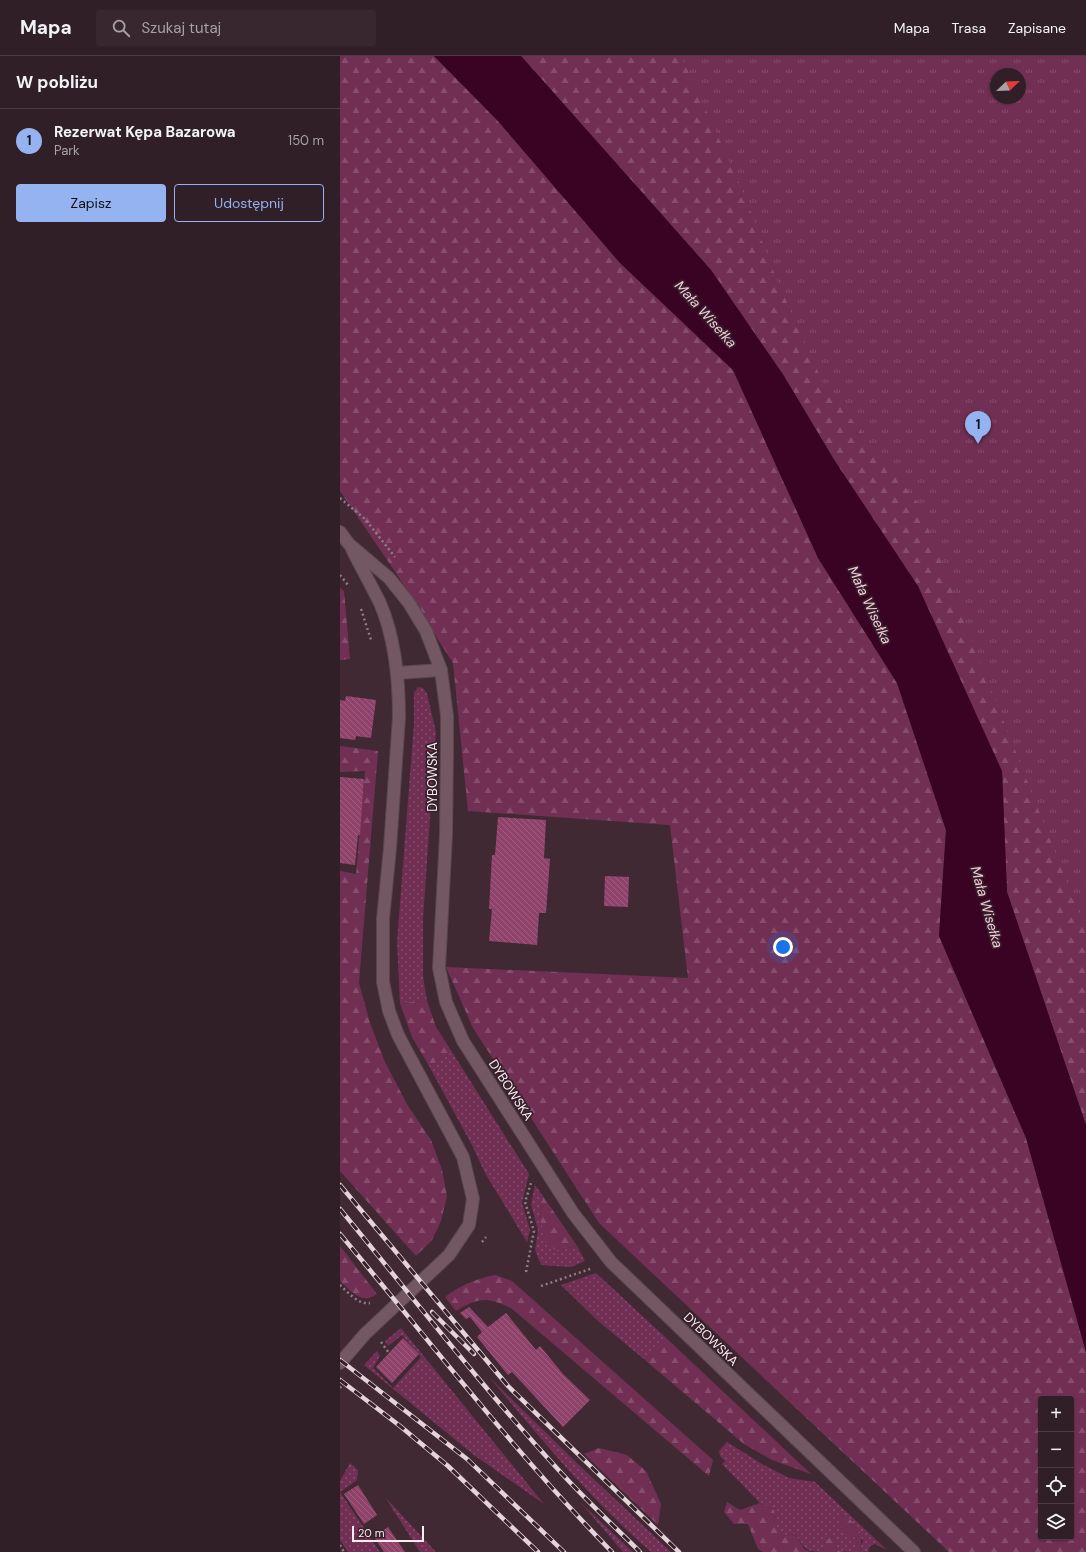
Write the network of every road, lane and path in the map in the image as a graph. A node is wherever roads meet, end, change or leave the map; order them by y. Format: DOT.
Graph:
graph roads {
  1 [pos="340,532"];
  2 [pos="349,544"];
  3 [pos="441,670"];
  4 [pos="397,674"];
  5 [pos="538,1159"];
  6 [pos="611,1262"];
  7 [pos="526,1272"];
  8 [pos="340,1285"];
  9 [pos="541,1286"];
  10 [pos="376,1300"];
  11 [pos="380,1341"];
  12 [pos="390,1353"];
  13 [pos="340,1363"];
  14 [pos="340,1545"];
  15 [pos="344,1552"];
  16 [pos="914,1552"];
  1 -- 2 [label="street, DYBOWSKA"];
  2 -- 3 [label="street, DYBOWSKA"];
  2 -- 4 [label="street"];
  3 -- 4 [label="street"];
  3 -- 5 [label="street, DYBOWSKA"];
  4 -- 13 [label="street"];
  5 -- 6 [label="street, DYBOWSKA"];
  5 -- 7 [label="path"];
  6 -- 9 [label="path"];
  6 -- 16 [label="street, DYBOWSKA"];
  8 -- 10 [label="path"];
  11 -- 12 [label="path"];
  14 -- 15 [label="path"];
}
